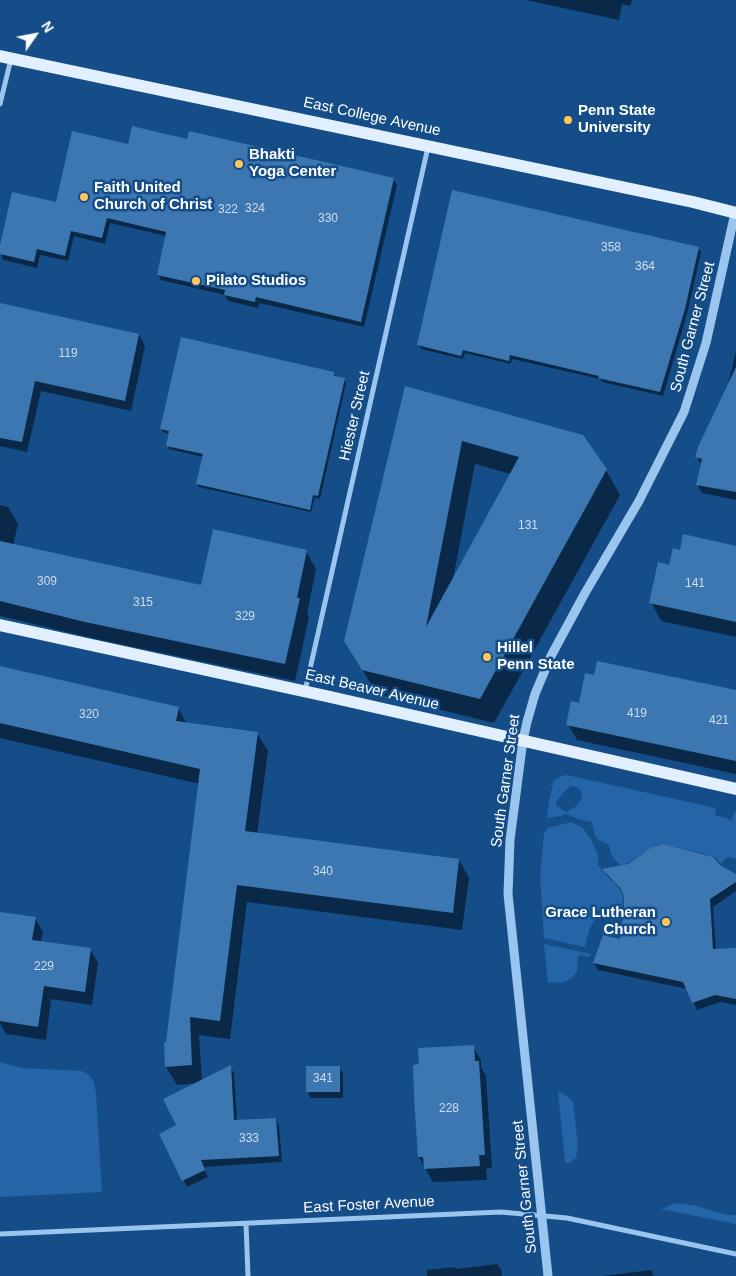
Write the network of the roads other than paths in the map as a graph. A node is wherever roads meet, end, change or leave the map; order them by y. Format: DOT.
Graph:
graph roads {
  1 [pos="6,57"];
  2 [pos="0,104"];
  3 [pos="428,146"];
  4 [pos="736,210"];
  5 [pos="0,625"];
  6 [pos="306,692"];
  7 [pos="523,740"];
  8 [pos="736,789"];
  9 [pos="543,1214"];
  10 [pos="246,1224"];
  11 [pos="0,1234"];
  12 [pos="736,1254"];
  13 [pos="248,1276"];
  14 [pos="548,1276"];
  1 -- 2 [label="street"];
  1 -- 3 [label="main road, East College Avenue"];
  3 -- 4 [label="main road, East College Avenue"];
  3 -- 6 [label="street, Hiester Street"];
  4 -- 7 [label="street, South Garner Street"];
  5 -- 6 [label="main road, East Beaver Avenue"];
  6 -- 7 [label="main road, East Beaver Avenue"];
  7 -- 8 [label="main road, East Beaver Avenue"];
  7 -- 9 [label="street, South Garner Street"];
  9 -- 10 [label="street, East Foster Avenue"];
  9 -- 12 [label="street, East Foster Avenue"];
  9 -- 14 [label="street, South Garner Street"];
  10 -- 11 [label="street, East Foster Avenue"];
  10 -- 13 [label="street"];
}
